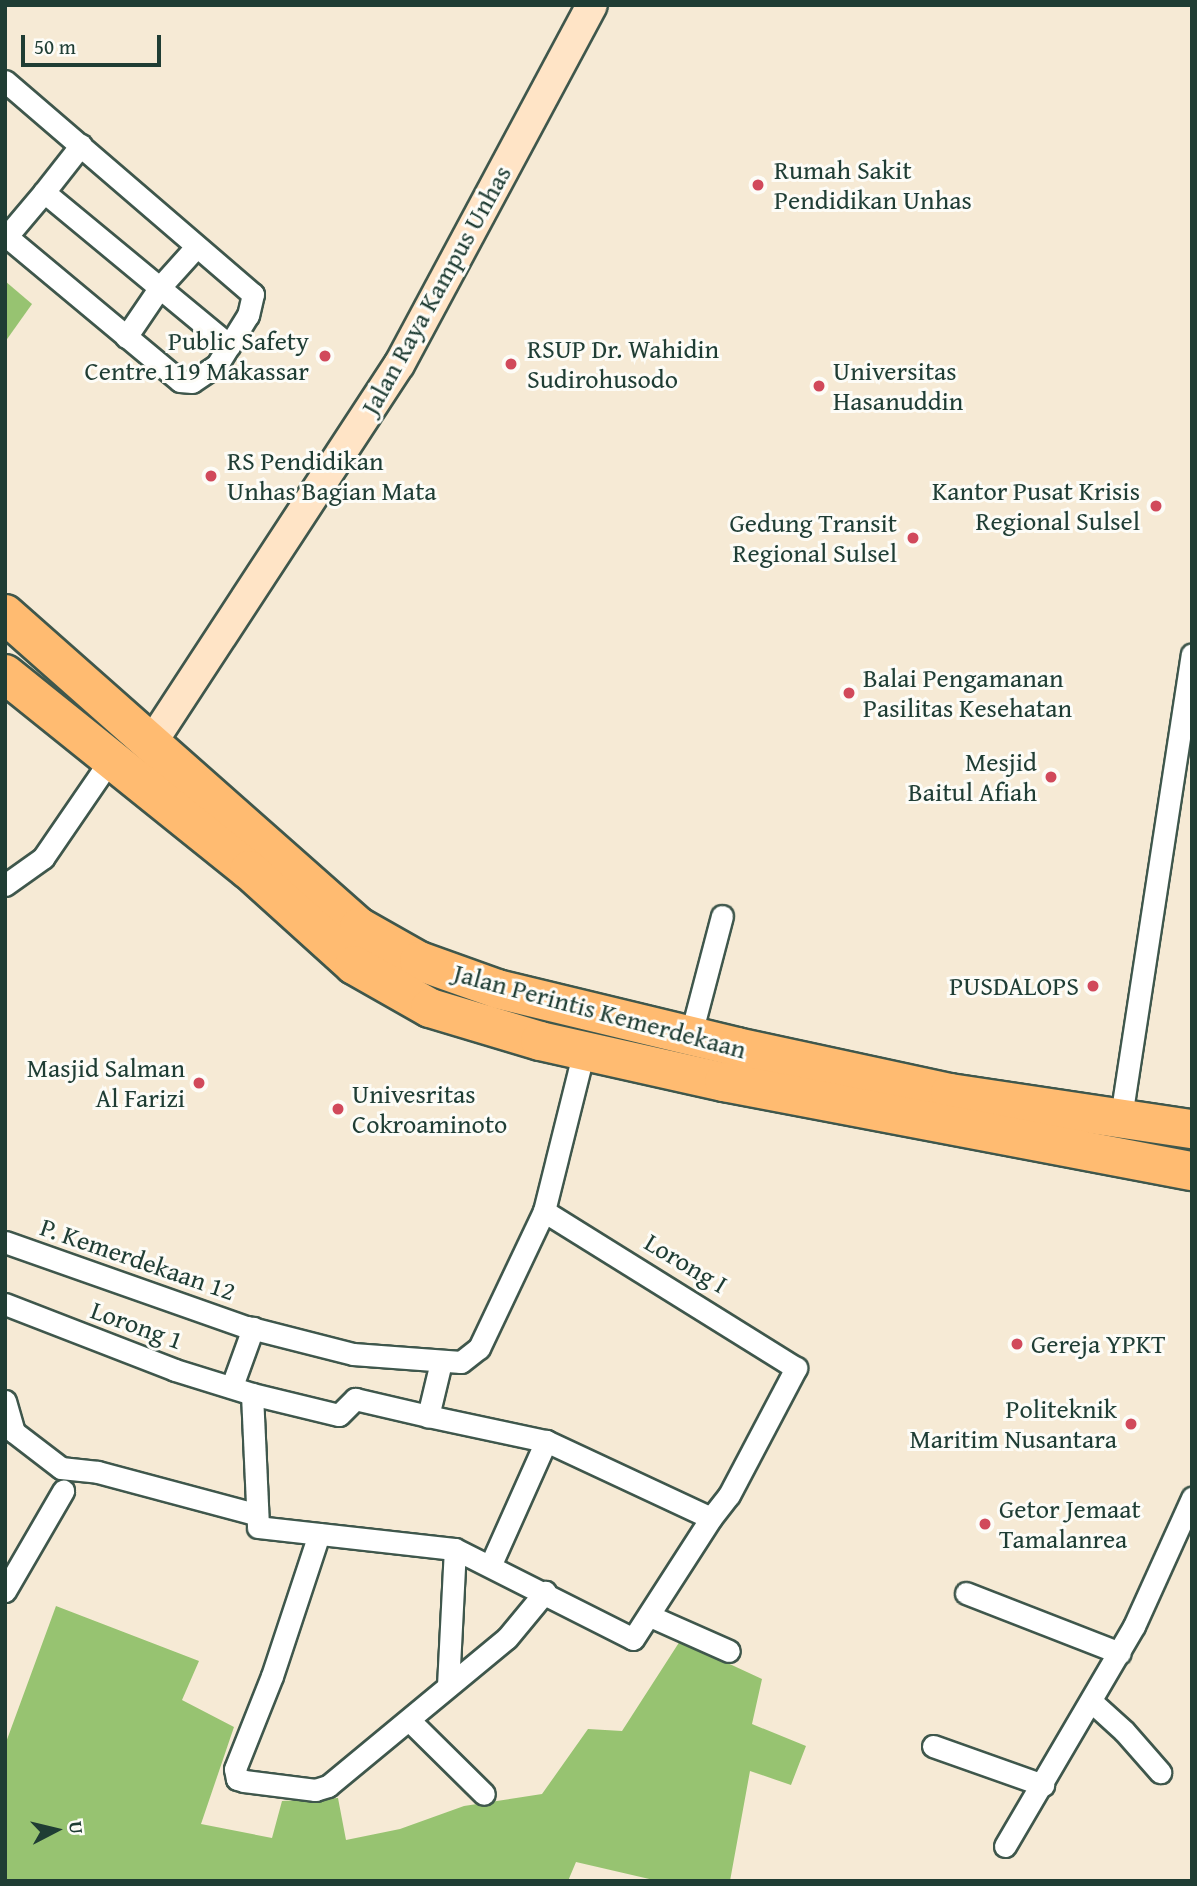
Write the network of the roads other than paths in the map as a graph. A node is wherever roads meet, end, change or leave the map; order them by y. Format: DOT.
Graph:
graph roads {
  1 [pos="579,5"];
  2 [pos="592,5"];
  3 [pos="5,82"];
  4 [pos="539,94"];
  5 [pos="81,145"];
  6 [pos="44,192"];
  7 [pos="6,235"];
  8 [pos="196,247"];
  9 [pos="160,287"];
  10 [pos="126,337"];
  11 [pos="230,346"];
  12 [pos="5,614"];
  13 [pos="38,640"];
  14 [pos="1192,654"];
  15 [pos="8,676"];
  16 [pos="148,738"];
  17 [pos="110,760"];
  18 [pos="5,885"];
  19 [pos="722,916"];
  20 [pos="551,1002"];
  21 [pos="691,1034"];
  22 [pos="540,1041"];
  23 [pos="584,1050"];
  24 [pos="1121,1117"];
  25 [pos="1189,1127"];
  26 [pos="1192,1171"];
  27 [pos="544,1211"];
  28 [pos="5,1242"];
  29 [pos="5,1304"];
  30 [pos="253,1328"];
  31 [pos="441,1362"];
  32 [pos="242,1390"];
  33 [pos="5,1401"];
  34 [pos="428,1416"];
  35 [pos="546,1441"];
  36 [pos="63,1491"];
  37 [pos="1192,1498"];
  38 [pos="255,1514"];
  39 [pos="711,1518"];
  40 [pos="319,1534"];
  41 [pos="455,1549"];
  42 [pos="491,1563"];
  43 [pos="6,1583"];
  44 [pos="545,1592"];
  45 [pos="966,1593"];
  46 [pos="650,1616"];
  47 [pos="729,1651"];
  48 [pos="1120,1653"];
  49 [pos="448,1686"];
  50 [pos="1092,1702"];
  51 [pos="409,1720"];
  52 [pos="933,1746"];
  53 [pos="1160,1772"];
  54 [pos="1043,1785"];
  55 [pos="484,1794"];
  56 [pos="1004,1846"];
  1 -- 4 [label="street, Jalan Raya Kampus Unhas"];
  2 -- 4 [label="street, Jalan Raya Kampus Unhas"];
  3 -- 5 [label="street"];
  4 -- 16 [label="street, Jalan Raya Kampus Unhas"];
  5 -- 6 [label="street"];
  5 -- 8 [label="street"];
  6 -- 7 [label="street"];
  6 -- 9 [label="street"];
  7 -- 10 [label="street"];
  8 -- 9 [label="street"];
  8 -- 11 [label="street"];
  9 -- 10 [label="street"];
  9 -- 11 [label="street"];
  10 -- 11 [label="street"];
  12 -- 13 [label="highway, Jalan Perintis Kemerdekaan"];
  13 -- 15 [label="highway"];
  13 -- 16 [label="highway, Jalan Perintis Kemerdekaan"];
  14 -- 24 [label="street"];
  15 -- 17 [label="highway, Jalan Perintis Kemerdekaan"];
  16 -- 20 [label="highway, Jalan Perintis Kemerdekaan"];
  17 -- 18 [label="street"];
  17 -- 22 [label="highway, Jalan Perintis Kemerdekaan"];
  19 -- 21 [label="street"];
  20 -- 21 [label="highway, Jalan Perintis Kemerdekaan"];
  20 -- 22 [label="highway"];
  21 -- 24 [label="highway, Jalan Perintis Kemerdekaan"];
  22 -- 23 [label="highway, Jalan Perintis Kemerdekaan"];
  23 -- 26 [label="highway, Jalan Perintis Kemerdekaan"];
  23 -- 27 [label="street"];
  24 -- 25 [label="highway, Jalan Perintis Kemerdekaan"];
  27 -- 31 [label="street"];
  27 -- 39 [label="street, Lorong I"];
  28 -- 30 [label="street, P. Kemerdekaan 12"];
  29 -- 32 [label="street, Lorong 1"];
  30 -- 31 [label="street, P. Kemerdekaan 12"];
  30 -- 32 [label="street"];
  31 -- 34 [label="street"];
  32 -- 34 [label="street, Lorong 1"];
  32 -- 38 [label="street"];
  33 -- 38 [label="street"];
  34 -- 35 [label="street"];
  35 -- 39 [label="street"];
  35 -- 42 [label="street"];
  36 -- 43 [label="street"];
  37 -- 48 [label="street"];
  38 -- 40 [label="street"];
  39 -- 46 [label="street"];
  40 -- 41 [label="street"];
  40 -- 51 [label="street"];
  41 -- 42 [label="street"];
  41 -- 49 [label="street"];
  42 -- 44 [label="street"];
  44 -- 46 [label="street"];
  44 -- 49 [label="street"];
  45 -- 48 [label="street"];
  46 -- 47 [label="street"];
  48 -- 50 [label="street"];
  49 -- 51 [label="street"];
  50 -- 53 [label="street"];
  50 -- 54 [label="street"];
  51 -- 55 [label="street"];
  52 -- 54 [label="street"];
  54 -- 56 [label="street"];
}
